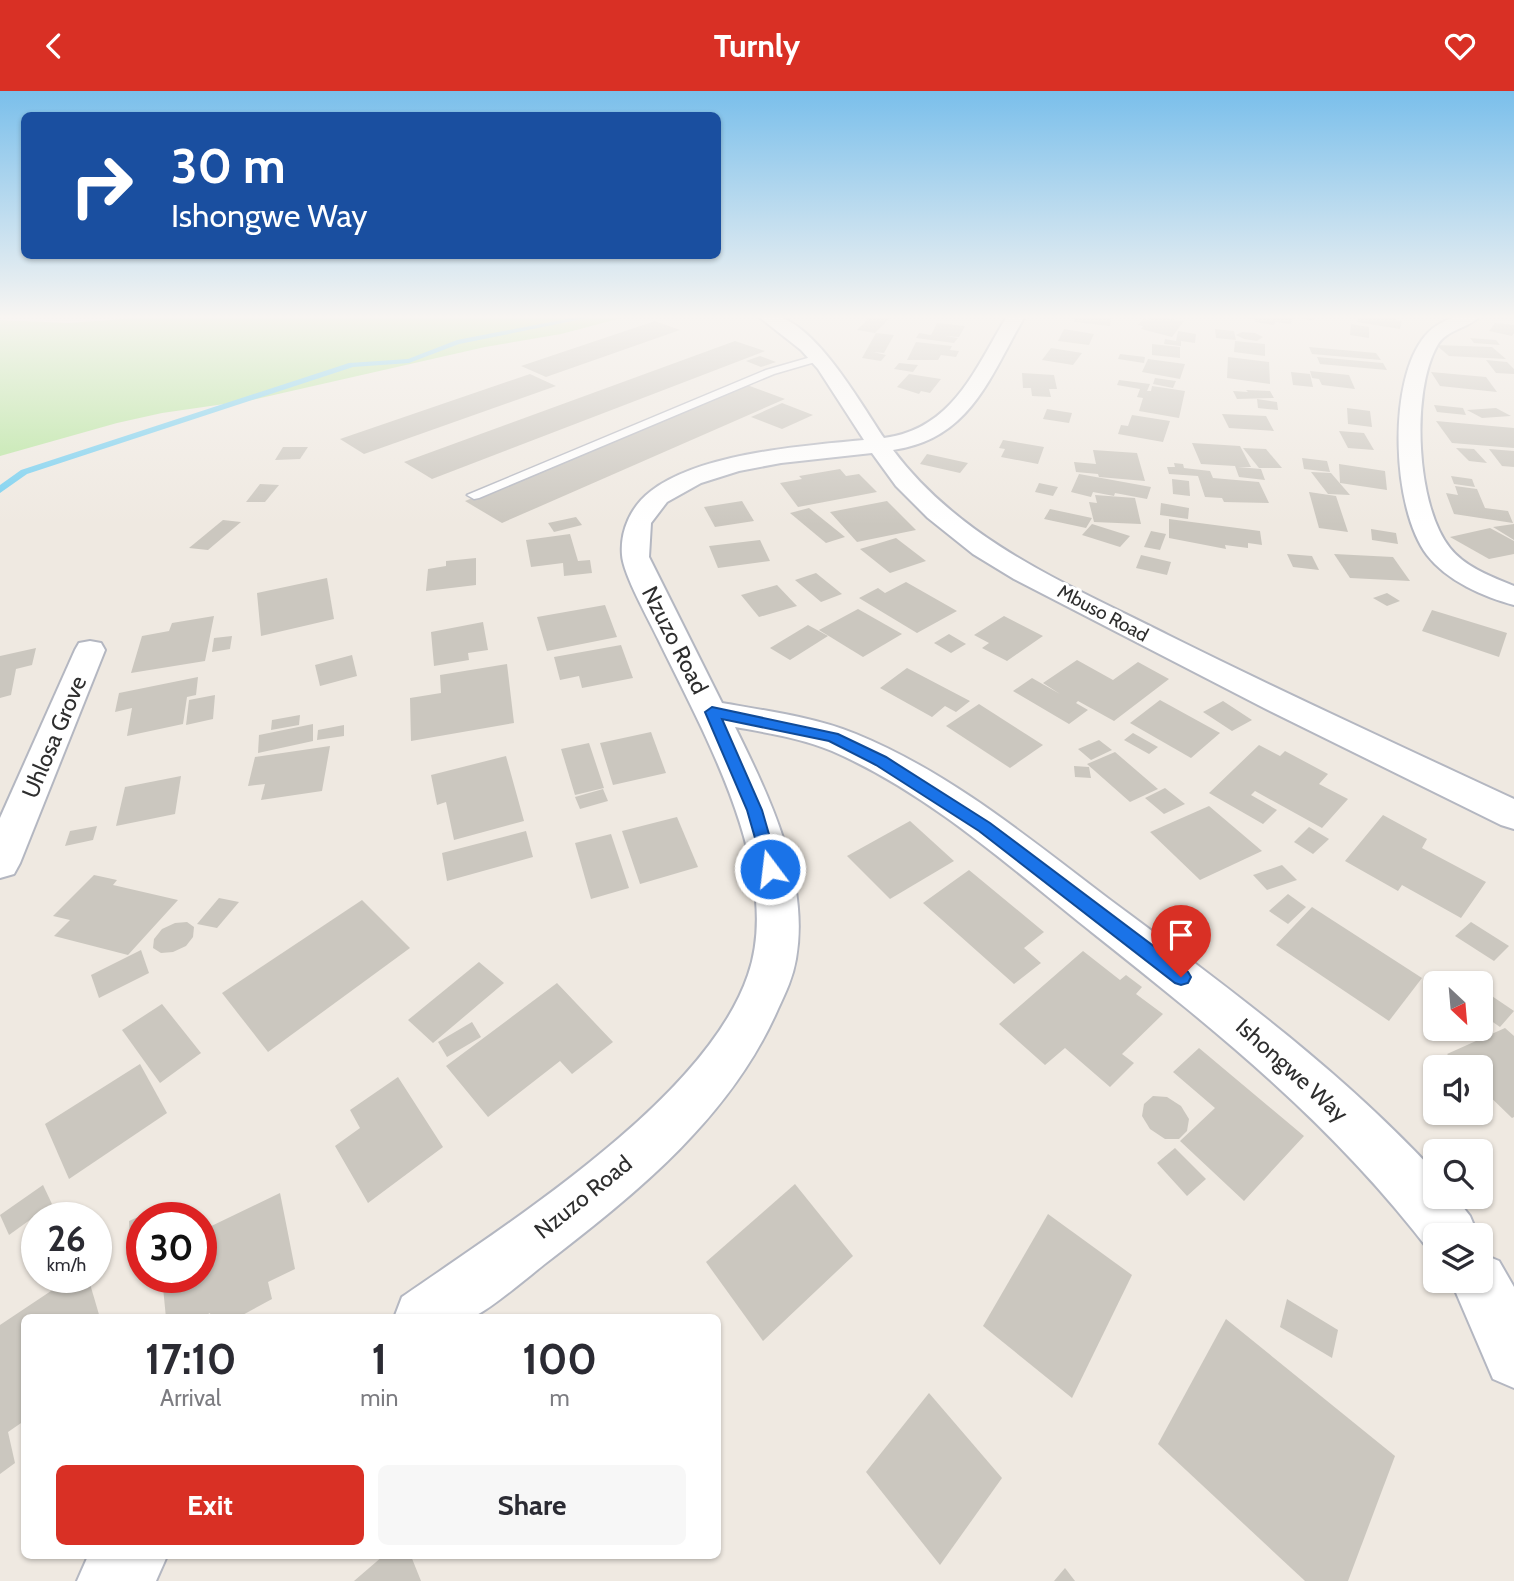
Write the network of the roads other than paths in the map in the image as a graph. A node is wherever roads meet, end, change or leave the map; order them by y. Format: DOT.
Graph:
graph roads {
  1 [pos="737,386"];
  2 [pos="837,386"];
  3 [pos="973,386"];
  4 [pos="1414,386"];
  5 [pos="880,446"];
  6 [pos="474,495"];
  7 [pos="1514,596"];
  8 [pos="90,650"];
  9 [pos="712,712"];
  10 [pos="1514,814"];
  11 [pos="0,863"];
  12 [pos="1442,1223"];
  13 [pos="1485,1293"];
  14 [pos="428,1314"];
  15 [pos="1514,1358"];
  16 [pos="131,1559"];
  17 [pos="111,1581"];
  1 -- 6 [label="lane"];
  2 -- 5 [label="street, Mbuso Road"];
  3 -- 5 [label="street, Nzuzo Road"];
  4 -- 7 [label="street"];
  5 -- 9 [label="street, Nzuzo Road"];
  5 -- 10 [label="street, Mbuso Road"];
  8 -- 11 [label="street, Uhlosa Grove"];
  9 -- 12 [label="street, Ishongwe Way"];
  9 -- 14 [label="street, Nzuzo Road"];
  13 -- 15 [label="street"];
  16 -- 17 [label="street"];
}
